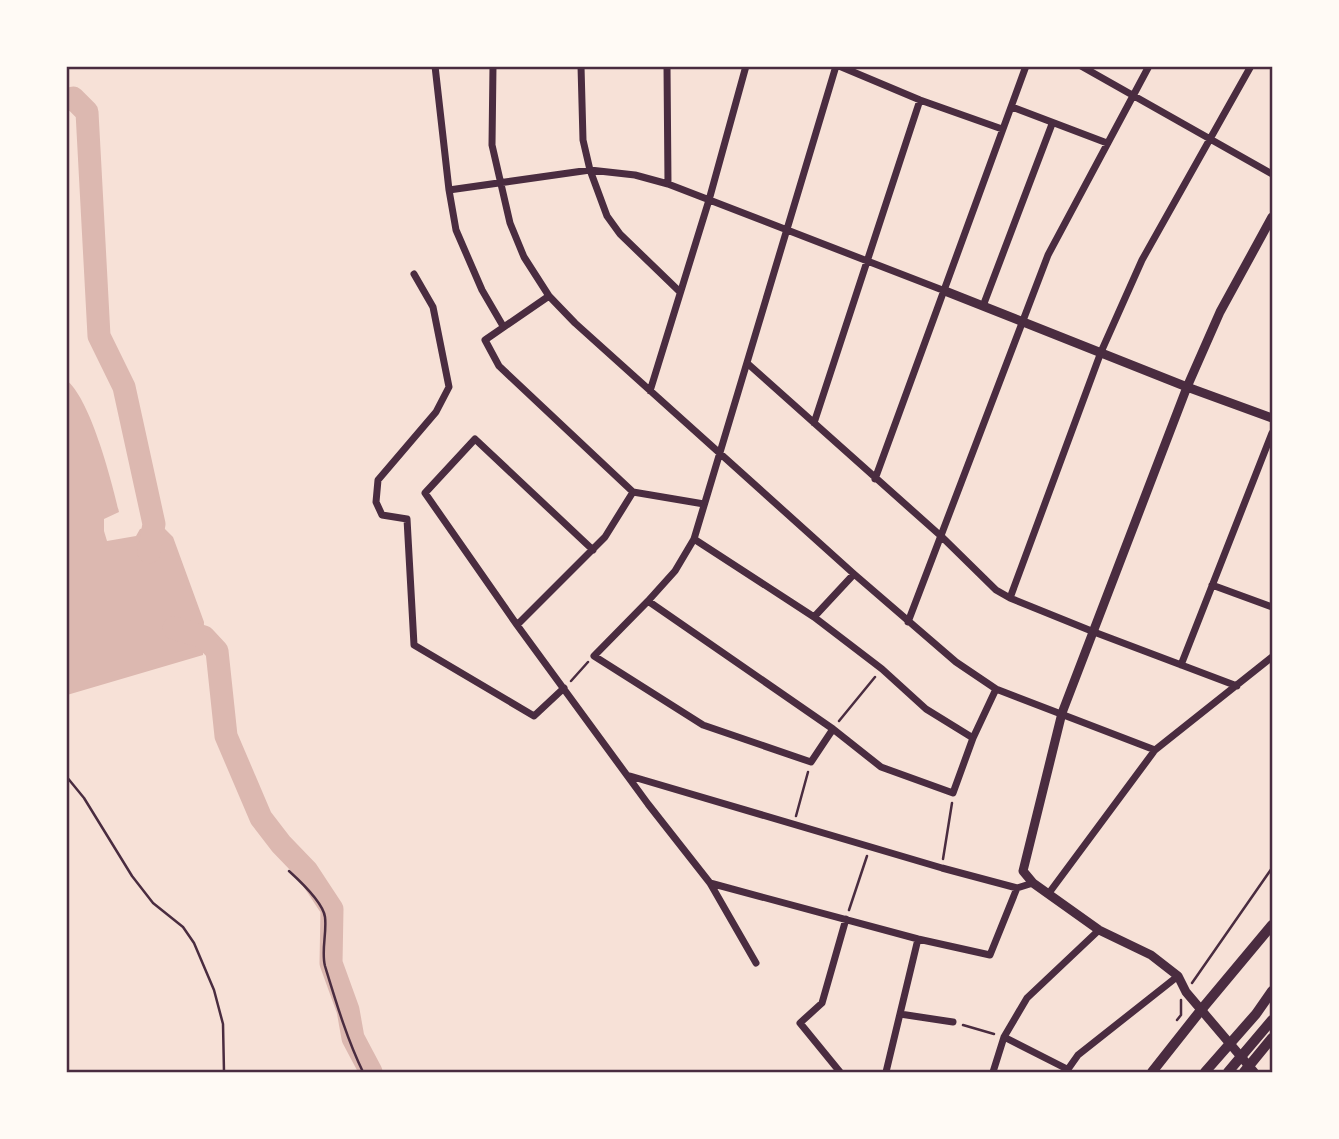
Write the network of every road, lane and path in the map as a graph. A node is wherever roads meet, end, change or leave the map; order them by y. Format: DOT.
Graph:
graph roads {
  1 [pos="435,66"];
  2 [pos="493,66"];
  3 [pos="581,66"];
  4 [pos="667,66"];
  5 [pos="746,66"];
  6 [pos="837,66"];
  7 [pos="1026,66"];
  8 [pos="1081,66"];
  9 [pos="1149,66"];
  10 [pos="1251,66"];
  11 [pos="1132,96"];
  12 [pos="920,100"];
  13 [pos="1012,107"];
  14 [pos="1052,124"];
  15 [pos="1002,130"];
  16 [pos="1212,139"];
  17 [pos="1107,143"];
  18 [pos="590,170"];
  19 [pos="1272,174"];
  20 [pos="499,182"];
  21 [pos="668,184"];
  22 [pos="449,190"];
  23 [pos="709,200"];
  24 [pos="1272,217"];
  25 [pos="787,230"];
  26 [pos="866,260"];
  27 [pos="414,274"];
  28 [pos="945,290"];
  29 [pos="680,292"];
  30 [pos="549,296"];
  31 [pos="983,306"];
  32 [pos="1023,321"];
  33 [pos="503,326"];
  34 [pos="1101,352"];
  35 [pos="747,363"];
  36 [pos="1187,387"];
  37 [pos="650,391"];
  38 [pos="1272,418"];
  39 [pos="814,423"];
  40 [pos="1272,433"];
  41 [pos="719,452"];
  42 [pos="875,479"];
  43 [pos="633,492"];
  44 [pos="704,504"];
  45 [pos="942,537"];
  46 [pos="694,539"];
  47 [pos="593,550"];
  48 [pos="854,574"];
  49 [pos="1212,585"];
  50 [pos="1010,598"];
  51 [pos="648,601"];
  52 [pos="1272,607"];
  53 [pos="814,617"];
  54 [pos="908,621"];
  55 [pos="517,625"];
  56 [pos="1094,632"];
  57 [pos="594,656"];
  58 [pos="1272,657"];
  59 [pos="1181,665"];
  60 [pos="882,669"];
  61 [pos="1237,686"];
  62 [pos="564,688"];
  63 [pos="996,689"];
  64 [pos="1062,713"];
  65 [pos="833,729"];
  66 [pos="974,737"];
  67 [pos="1155,750"];
  68 [pos="811,762"];
  69 [pos="66,776"];
  70 [pos="629,776"];
  71 [pos="953,793"];
  72 [pos="793,824"];
  73 [pos="870,847"];
  74 [pos="942,868"];
  75 [pos="1272,868"];
  76 [pos="289,871"];
  77 [pos="710,883"];
  78 [pos="1033,883"];
  79 [pos="1017,888"];
  80 [pos="1049,893"];
  81 [pos="846,919"];
  82 [pos="1272,925"];
  83 [pos="1099,930"];
  84 [pos="918,939"];
  85 [pos="756,963"];
  86 [pos="1178,976"];
  87 [pos="1272,991"];
  88 [pos="1186,992"];
  89 [pos="1201,1010"];
  90 [pos="900,1014"];
  91 [pos="1272,1020"];
  92 [pos="953,1021"];
  93 [pos="1004,1037"];
  94 [pos="1272,1038"];
  95 [pos="1066,1071"];
  96 [pos="224,1073"];
  97 [pos="363,1073"];
  98 [pos="840,1073"];
  99 [pos="886,1073"];
  100 [pos="993,1073"];
  101 [pos="1152,1073"];
  102 [pos="1205,1073"];
  103 [pos="1228,1073"];
  104 [pos="1244,1073"];
  105 [pos="1254,1073"];
  1 -- 22 [label="street"];
  2 -- 20 [label="street"];
  3 -- 18 [label="street"];
  4 -- 21 [label="street"];
  5 -- 23 [label="street"];
  6 -- 12 [label="street"];
  6 -- 25 [label="street"];
  7 -- 13 [label="street"];
  8 -- 11 [label="street"];
  9 -- 11 [label="street"];
  10 -- 16 [label="street"];
  11 -- 16 [label="street"];
  11 -- 17 [label="street"];
  12 -- 15 [label="street"];
  12 -- 26 [label="street"];
  13 -- 14 [label="street"];
  13 -- 15 [label="street"];
  14 -- 17 [label="street"];
  14 -- 31 [label="street"];
  15 -- 28 [label="street"];
  16 -- 19 [label="street"];
  16 -- 34 [label="street"];
  17 -- 32 [label="street"];
  18 -- 20 [label="street"];
  18 -- 21 [label="street"];
  18 -- 29 [label="street"];
  20 -- 22 [label="street"];
  20 -- 30 [label="street"];
  21 -- 23 [label="street"];
  22 -- 33 [label="street"];
  23 -- 25 [label="street"];
  23 -- 29 [label="street"];
  24 -- 36 [label="street"];
  25 -- 26 [label="street"];
  25 -- 35 [label="street"];
  26 -- 28 [label="street"];
  26 -- 39 [label="street"];
  27 -- 62 [label="street"];
  28 -- 31 [label="street"];
  28 -- 42 [label="street"];
  29 -- 37 [label="street"];
  30 -- 33 [label="street"];
  30 -- 37 [label="street"];
  31 -- 32 [label="street"];
  32 -- 34 [label="street"];
  32 -- 45 [label="street"];
  33 -- 43 [label="street"];
  34 -- 36 [label="street"];
  34 -- 50 [label="street"];
  35 -- 39 [label="street"];
  35 -- 41 [label="street"];
  36 -- 38 [label="street"];
  36 -- 56 [label="street"];
  37 -- 41 [label="street"];
  39 -- 42 [label="street"];
  40 -- 49 [label="street"];
  41 -- 44 [label="street"];
  41 -- 48 [label="street"];
  42 -- 45 [label="street"];
  43 -- 44 [label="street"];
  43 -- 47 [label="street"];
  44 -- 46 [label="street"];
  45 -- 50 [label="street"];
  45 -- 54 [label="street"];
  46 -- 51 [label="street"];
  46 -- 53 [label="street"];
  47 -- 55 [label="street"];
  47 -- 55 [label="street"];
  48 -- 53 [label="street"];
  48 -- 54 [label="street"];
  49 -- 52 [label="street"];
  49 -- 59 [label="street"];
  50 -- 56 [label="street"];
  51 -- 57 [label="street"];
  51 -- 65 [label="street"];
  53 -- 60 [label="street"];
  54 -- 63 [label="street"];
  55 -- 62 [label="street"];
  56 -- 59 [label="street"];
  56 -- 64 [label="street"];
  57 -- 62 [label="path"];
  57 -- 68 [label="street"];
  58 -- 61 [label="street"];
  59 -- 61 [label="street"];
  60 -- 65 [label="path"];
  60 -- 66 [label="street"];
  61 -- 67 [label="street"];
  62 -- 70 [label="street"];
  63 -- 64 [label="street"];
  63 -- 66 [label="street"];
  64 -- 67 [label="street"];
  64 -- 78 [label="street"];
  65 -- 68 [label="street"];
  65 -- 71 [label="street"];
  66 -- 71 [label="street"];
  67 -- 80 [label="street"];
  68 -- 72 [label="path"];
  69 -- 96 [label="path"];
  70 -- 72 [label="street"];
  70 -- 77 [label="street"];
  71 -- 74 [label="path"];
  72 -- 73 [label="street"];
  73 -- 74 [label="street"];
  73 -- 81 [label="path"];
  74 -- 79 [label="street"];
  75 -- 88 [label="path"];
  76 -- 97 [label="path"];
  77 -- 81 [label="street"];
  77 -- 85 [label="street"];
  78 -- 79 [label="street"];
  78 -- 80 [label="street"];
  79 -- 84 [label="street"];
  80 -- 83 [label="street"];
  81 -- 84 [label="street"];
  81 -- 98 [label="street"];
  82 -- 89 [label="highway"];
  83 -- 86 [label="street"];
  83 -- 93 [label="street"];
  84 -- 90 [label="street"];
  86 -- 88 [label="street"];
  86 -- 95 [label="street"];
  87 -- 102 [label="highway"];
  88 -- 89 [label="street"];
  89 -- 101 [label="highway"];
  89 -- 105 [label="street"];
  90 -- 92 [label="street"];
  90 -- 99 [label="street"];
  91 -- 103 [label="highway"];
  92 -- 93 [label="path"];
  93 -- 95 [label="street"];
  93 -- 100 [label="street"];
  94 -- 104 [label="highway"];
}
